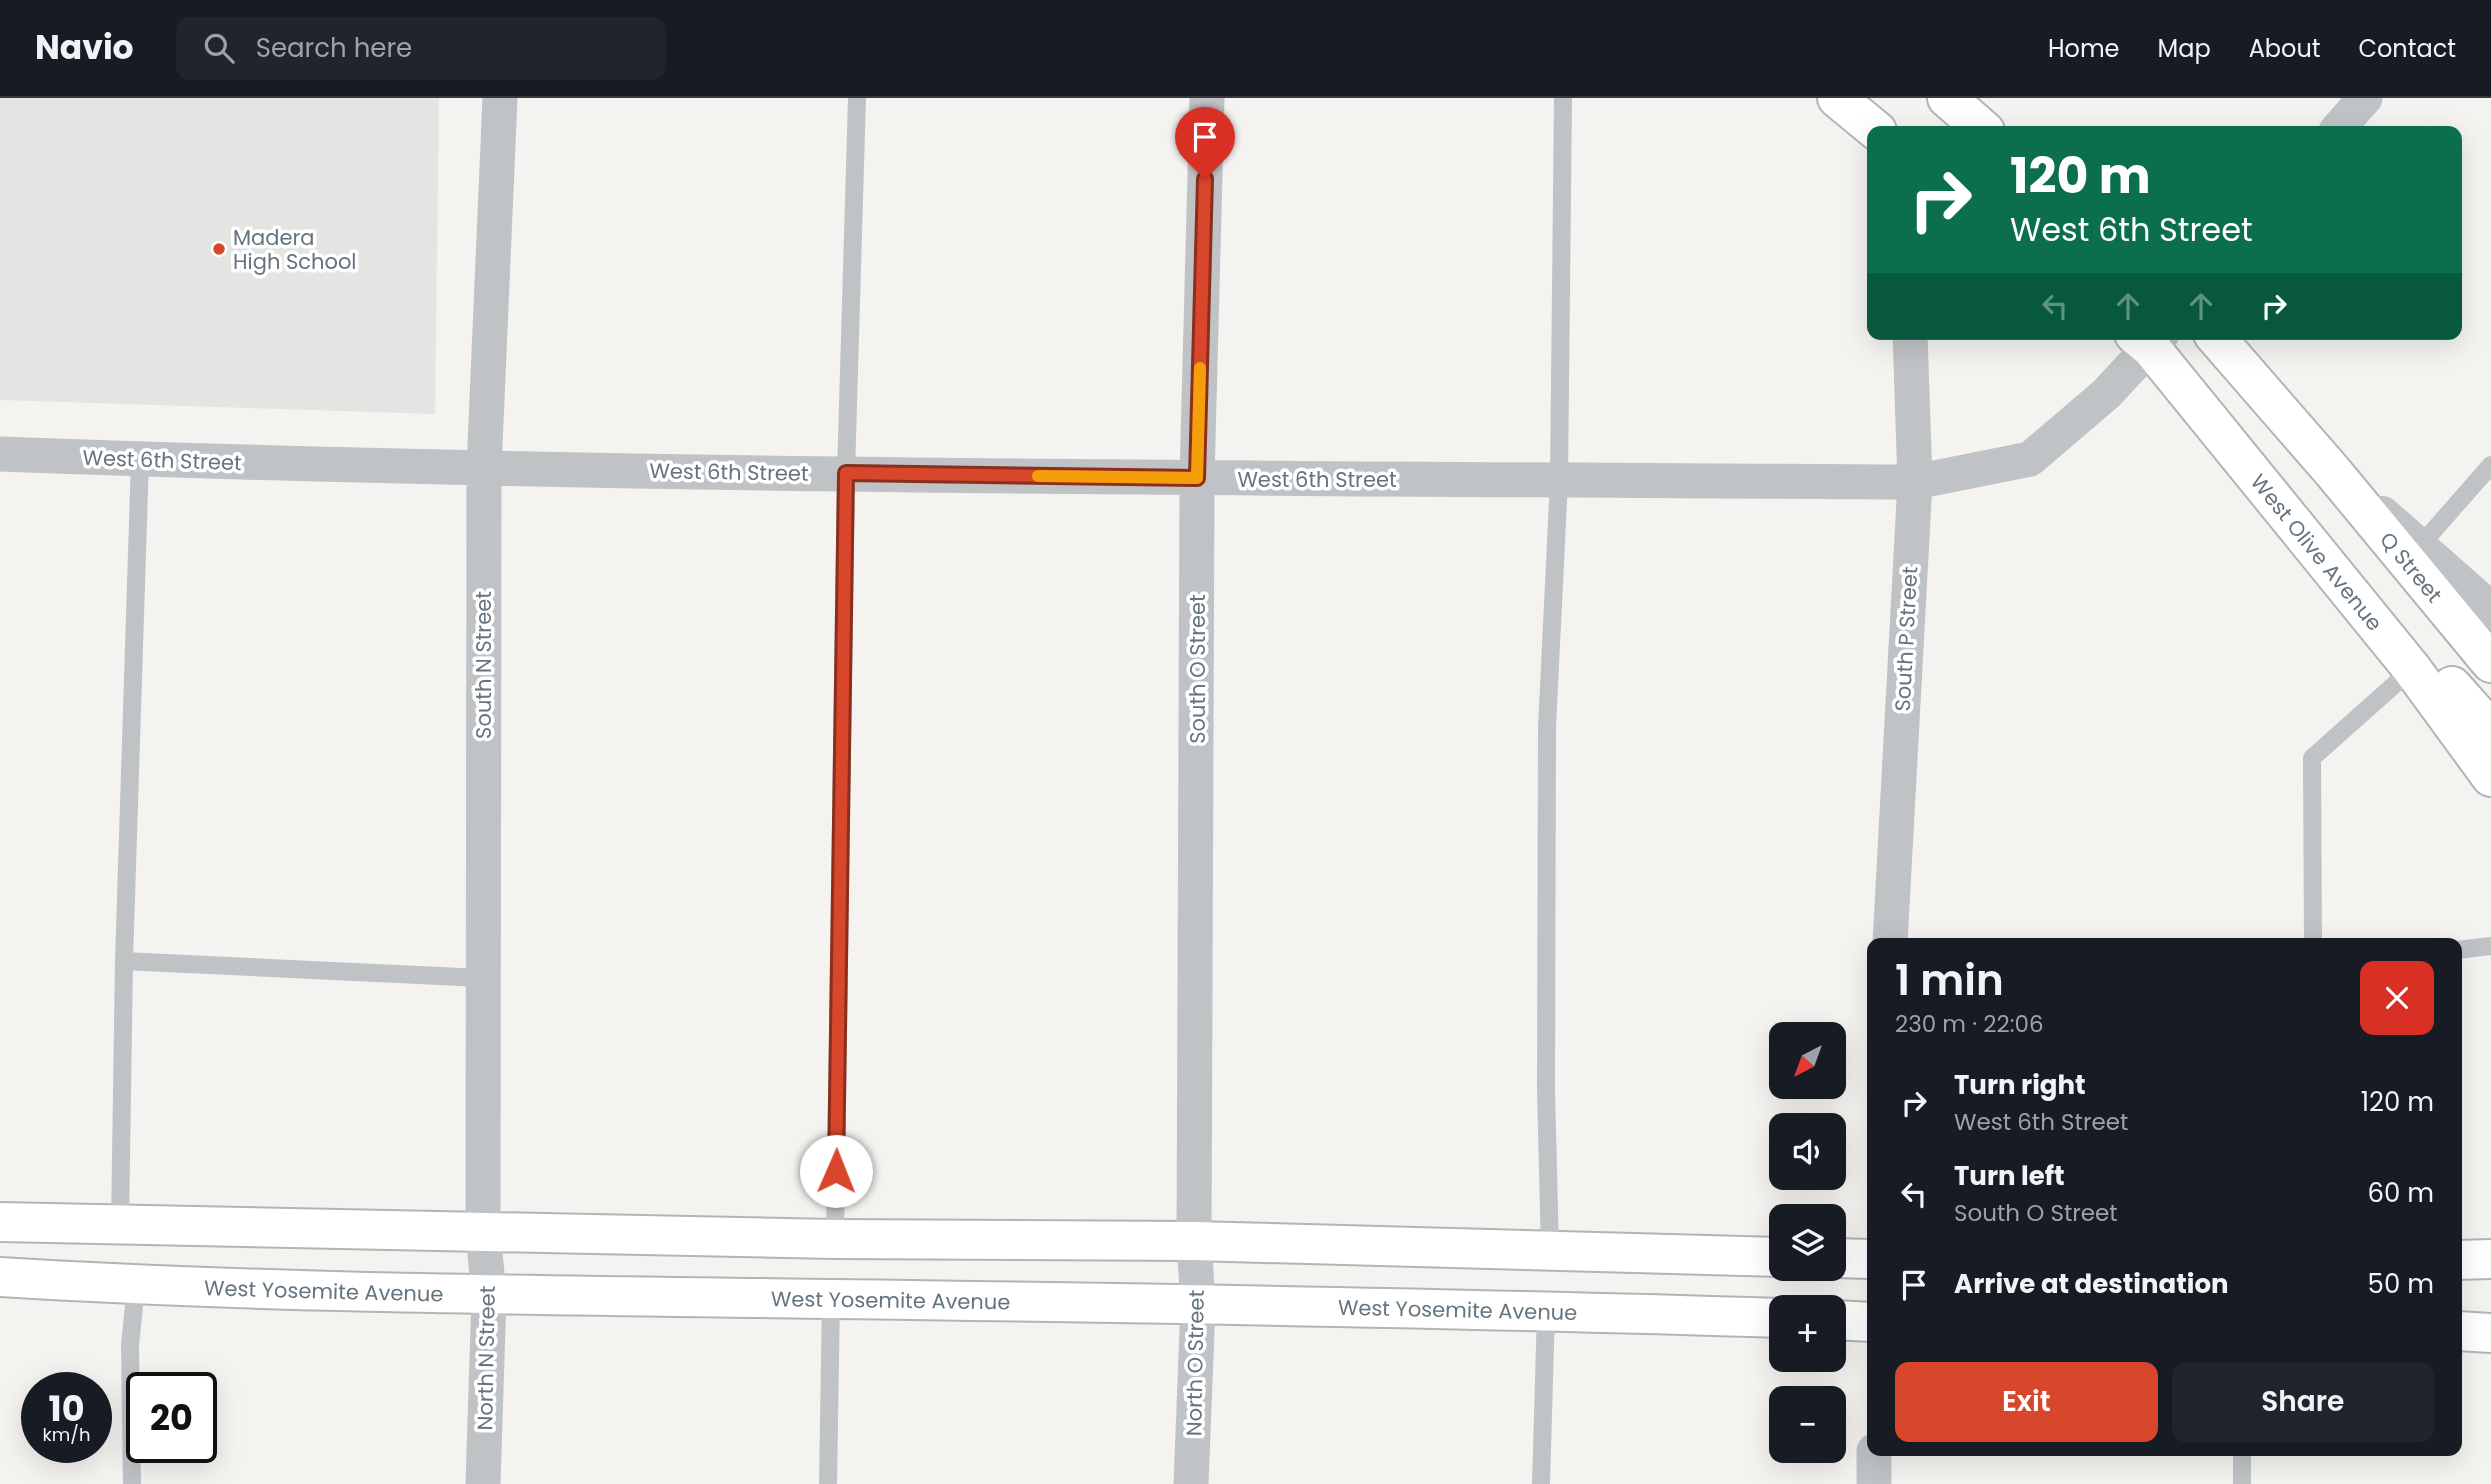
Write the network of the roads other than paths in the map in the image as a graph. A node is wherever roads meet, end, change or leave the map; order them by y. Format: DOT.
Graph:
graph roads {
  1 [pos="500,98"];
  2 [pos="857,98"];
  3 [pos="1207,98"];
  4 [pos="1563,98"];
  5 [pos="1837,98"];
  6 [pos="1947,98"];
  7 [pos="2365,98"];
  8 [pos="1871,126"];
  9 [pos="1980,126"];
  10 [pos="2340,126"];
  11 [pos="1910,340"];
  12 [pos="2148,340"];
  13 [pos="2150,340"];
  14 [pos="2218,340"];
  15 [pos="0,454"];
  16 [pos="140,459"];
  17 [pos="2491,465"];
  18 [pos="484,469"];
  19 [pos="2333,472"];
  20 [pos="846,473"];
  21 [pos="1197,478"];
  22 [pos="1559,480"];
  23 [pos="1915,482"];
  24 [pos="2419,547"];
  25 [pos="2491,611"];
  26 [pos="2491,663"];
  27 [pos="2412,669"];
  28 [pos="2491,730"];
  29 [pos="2491,776"];
  30 [pos="1890,938"];
  31 [pos="2313,938"];
  32 [pos="2491,946"];
  33 [pos="2462,949"];
  34 [pos="124,961"];
  35 [pos="482,978"];
  36 [pos="0,1222"];
  37 [pos="120,1224"];
  38 [pos="483,1232"];
  39 [pos="835,1239"];
  40 [pos="1194,1241"];
  41 [pos="1550,1250"];
  42 [pos="1769,1257"];
  43 [pos="1846,1258"];
  44 [pos="1867,1259"];
  45 [pos="2491,1259"];
  46 [pos="2462,1260"];
  47 [pos="0,1277"];
  48 [pos="136,1286"];
  49 [pos="489,1295"];
  50 [pos="831,1298"];
  51 [pos="1198,1305"];
  52 [pos="1546,1311"];
  53 [pos="1769,1318"];
  54 [pos="1846,1320"];
  55 [pos="1867,1321"];
  56 [pos="2462,1331"];
  57 [pos="2491,1333"];
  58 [pos="1874,1456"];
  59 [pos="2242,1456"];
  60 [pos="132,1484"];
  61 [pos="483,1484"];
  62 [pos="828,1484"];
  63 [pos="1191,1484"];
  64 [pos="1541,1484"];
  65 [pos="1874,1484"];
  66 [pos="2242,1484"];
  1 -- 18 [label="street, South N Street"];
  2 -- 20 [label="lane"];
  3 -- 21 [label="street, South O Street"];
  4 -- 22 [label="lane"];
  5 -- 8 [label="main road"];
  6 -- 9 [label="main road"];
  7 -- 10 [label="street"];
  11 -- 23 [label="street, South P Street"];
  12 -- 23 [label="street, West 6th Street"];
  13 -- 27 [label="main road, West Olive Avenue"];
  14 -- 19 [label="main road"];
  15 -- 16 [label="street, West 6th Street"];
  16 -- 18 [label="street, West 6th Street"];
  16 -- 34 [label="lane"];
  17 -- 24 [label="lane"];
  18 -- 20 [label="street, West 6th Street"];
  18 -- 35 [label="street, South N Street"];
  19 -- 24 [label="street"];
  19 -- 26 [label="main road, Q Street"];
  20 -- 21 [label="street, West 6th Street"];
  20 -- 39 [label="lane"];
  21 -- 22 [label="street, West 6th Street"];
  21 -- 40 [label="street, South O Street"];
  22 -- 23 [label="street, West 6th Street"];
  22 -- 41 [label="lane"];
  23 -- 30 [label="street, South P Street"];
  24 -- 25 [label="street"];
  27 -- 28 [label="main road"];
  27 -- 29 [label="main road, West Olive Avenue"];
  27 -- 31 [label="lane"];
  32 -- 33 [label="lane"];
  34 -- 35 [label="lane"];
  34 -- 37 [label="lane"];
  35 -- 38 [label="street, South N Street"];
  36 -- 37 [label="main road"];
  37 -- 38 [label="main road"];
  38 -- 39 [label="main road"];
  38 -- 49 [label="street, North N Street"];
  39 -- 40 [label="main road"];
  40 -- 41 [label="main road"];
  40 -- 51 [label="street, North O Street"];
  41 -- 42 [label="main road"];
  43 -- 44 [label="main road"];
  45 -- 46 [label="main road"];
  47 -- 48 [label="main road, West Yosemite Avenue"];
  48 -- 49 [label="main road, West Yosemite Avenue"];
  48 -- 60 [label="lane"];
  49 -- 50 [label="main road, West Yosemite Avenue"];
  49 -- 61 [label="street, North N Street"];
  50 -- 51 [label="main road, West Yosemite Avenue"];
  50 -- 62 [label="lane"];
  51 -- 52 [label="main road, West Yosemite Avenue"];
  51 -- 63 [label="street, North O Street"];
  52 -- 53 [label="main road, West Yosemite Avenue"];
  52 -- 64 [label="lane"];
  54 -- 55 [label="main road"];
  56 -- 57 [label="main road"];
  58 -- 65 [label="street"];
  59 -- 66 [label="lane"];
}
